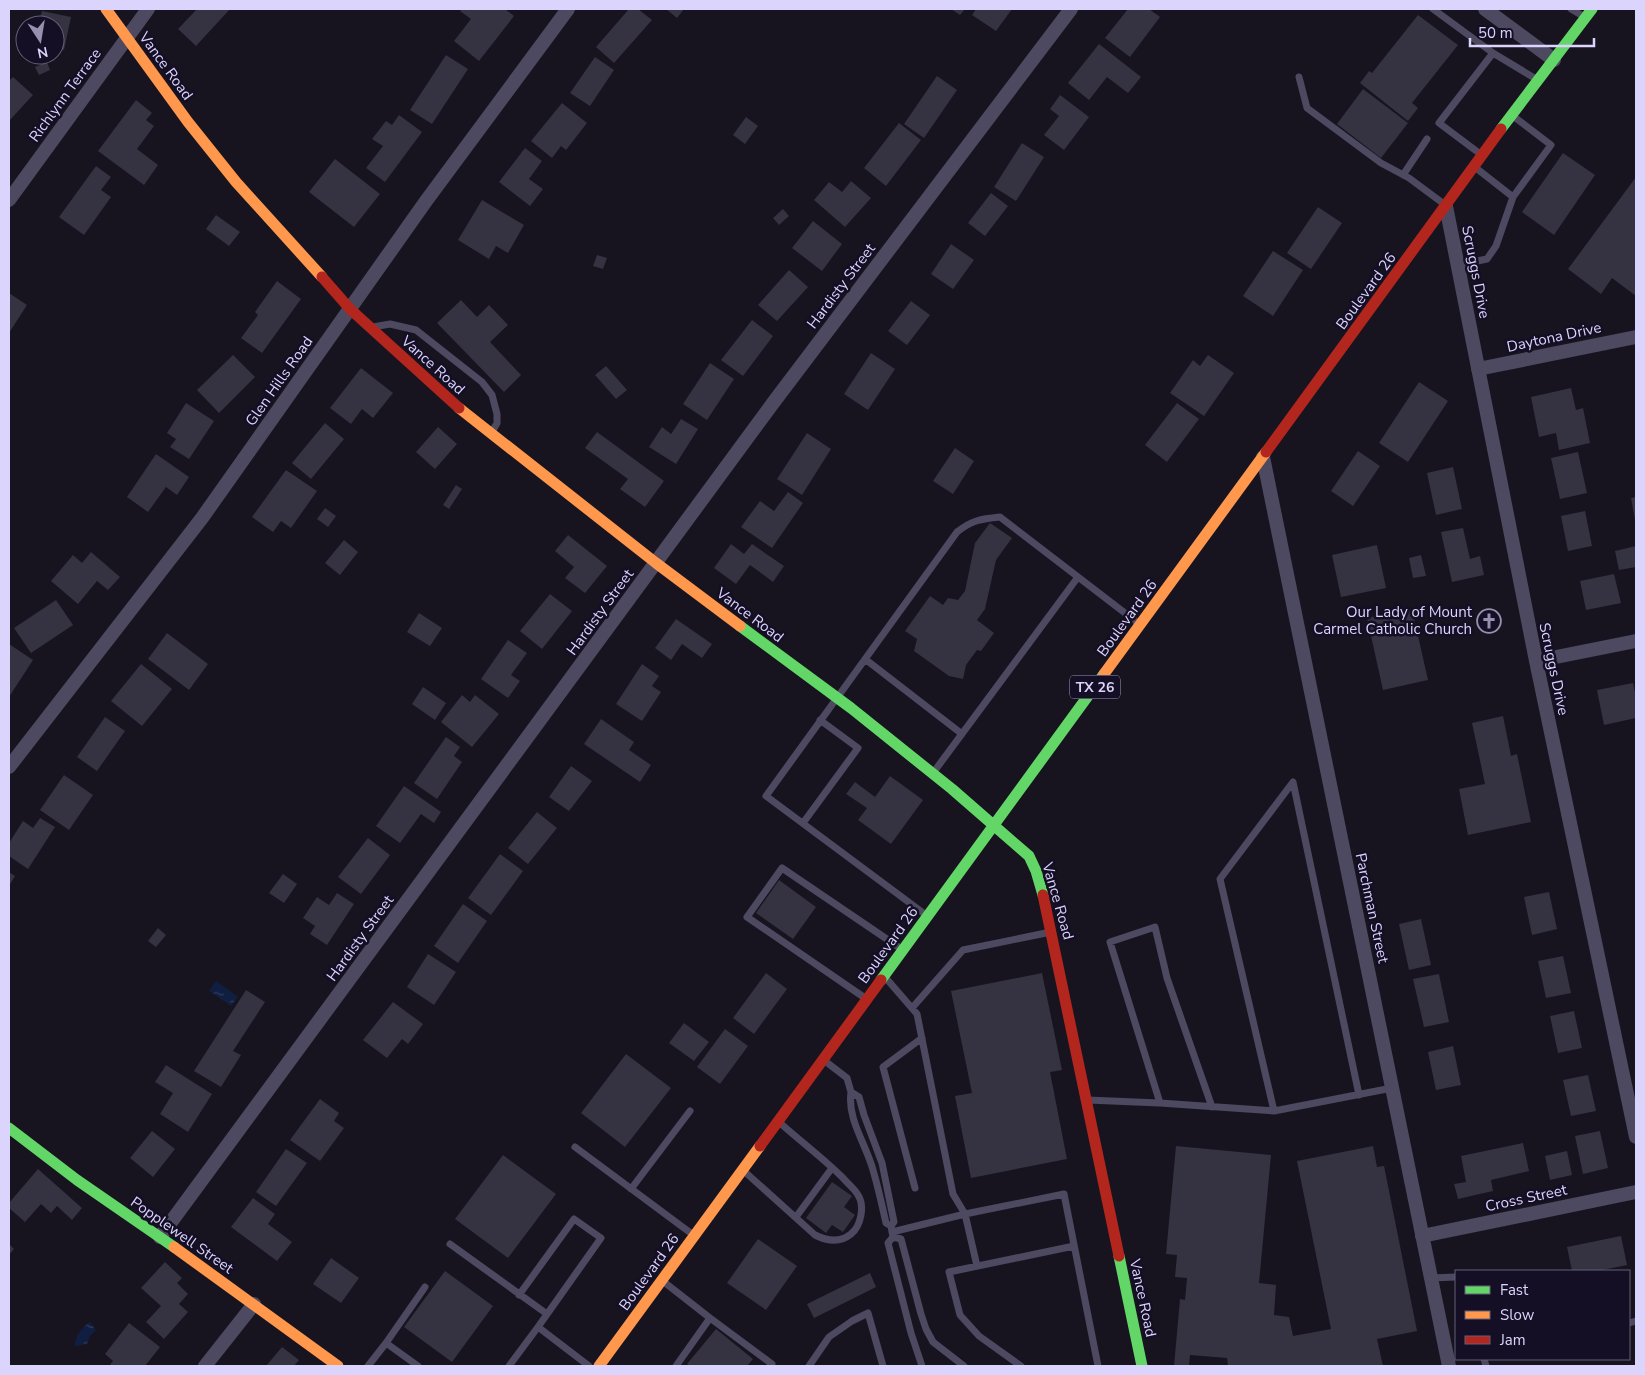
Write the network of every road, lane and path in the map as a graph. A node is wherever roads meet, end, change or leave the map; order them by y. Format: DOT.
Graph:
graph roads {
  1 [pos="106,9"];
  2 [pos="148,9"];
  3 [pos="568,9"];
  4 [pos="1071,9"];
  5 [pos="1433,9"];
  6 [pos="1571,9"];
  7 [pos="1489,10"];
  8 [pos="1588,13"];
  9 [pos="127,38"];
  10 [pos="1493,53"];
  11 [pos="1554,60"];
  12 [pos="1299,77"];
  13 [pos="1539,80"];
  14 [pos="1512,116"];
  15 [pos="1427,140"];
  16 [pos="1482,155"];
  17 [pos="1475,167"];
  18 [pos="1403,175"];
  19 [pos="1513,197"];
  20 [pos="9,200"];
  21 [pos="1446,206"];
  22 [pos="1458,265"];
  23 [pos="350,309"];
  24 [pos="370,327"];
  25 [pos="1636,337"];
  26 [pos="1478,369"];
  27 [pos="491,433"];
  28 [pos="1262,457"];
  29 [pos="656,563"];
  30 [pos="1078,577"];
  31 [pos="1140,625"];
  32 [pos="1636,641"];
  33 [pos="865,659"];
  34 [pos="1536,661"];
  35 [pos="836,698"];
  36 [pos="820,720"];
  37 [pos="962,734"];
  38 [pos="9,767"];
  39 [pos="933,773"];
  40 [pos="803,824"];
  41 [pos="994,826"];
  42 [pos="928,916"];
  43 [pos="1052,932"];
  44 [pos="903,950"];
  45 [pos="884,976"];
  46 [pos="867,1000"];
  47 [pos="912,1008"];
  48 [pos="922,1038"];
  49 [pos="823,1059"];
  50 [pos="1392,1088"];
  51 [pos="851,1092"];
  52 [pos="1359,1095"];
  53 [pos="1087,1100"];
  54 [pos="1160,1103"];
  55 [pos="1212,1107"];
  56 [pos="690,1111"];
  57 [pos="1274,1112"];
  58 [pos="778,1121"];
  59 [pos="9,1128"];
  60 [pos="1636,1137"];
  61 [pos="575,1147"];
  62 [pos="832,1168"];
  63 [pos="742,1170"];
  64 [pos="915,1188"];
  65 [pos="632,1189"];
  66 [pos="1636,1192"];
  67 [pos="965,1214"];
  68 [pos="796,1217"];
  69 [pos="892,1232"];
  70 [pos="694,1236"];
  71 [pos="1422,1236"];
  72 [pos="160,1237"];
  73 [pos="450,1244"];
  74 [pos="1074,1246"];
  75 [pos="977,1266"];
  76 [pos="1455,1276"];
  77 [pos="1431,1278"];
  78 [pos="662,1280"];
  79 [pos="425,1287"];
  80 [pos="519,1295"];
  81 [pos="254,1304"];
  82 [pos="547,1314"];
  83 [pos="710,1318"];
  84 [pos="538,1327"];
  85 [pos="386,1343"];
  86 [pos="205,1366"];
  87 [pos="338,1366"];
  88 [pos="368,1366"];
  89 [pos="418,1366"];
  90 [pos="509,1366"];
  91 [pos="589,1366"];
  92 [pos="599,1366"];
  93 [pos="676,1366"];
  94 [pos="770,1366"];
  95 [pos="809,1366"];
  96 [pos="883,1366"];
  97 [pos="922,1366"];
  98 [pos="964,1366"];
  99 [pos="1021,1366"];
  100 [pos="1098,1366"];
  101 [pos="1142,1366"];
  102 [pos="1449,1366"];
  1 -- 9 [label="street, Vance Road"];
  2 -- 9 [label="street, Richlynn Terrace"];
  3 -- 23 [label="street, Glen Hills Road"];
  4 -- 29 [label="street, Hardisty Street"];
  5 -- 10 [label="lane"];
  6 -- 8 [label="lane"];
  7 -- 11 [label="street"];
  8 -- 11 [label="street, Boulevard 26 / TX 26"];
  9 -- 20 [label="street, Richlynn Terrace"];
  9 -- 23 [label="street, Vance Road"];
  10 -- 13 [label="lane"];
  10 -- 16 [label="lane"];
  11 -- 13 [label="street, Boulevard 26 / TX 26"];
  12 -- 18 [label="lane"];
  13 -- 14 [label="street, Boulevard 26 / TX 26"];
  14 -- 16 [label="street, Boulevard 26 / TX 26"];
  14 -- 19 [label="lane"];
  15 -- 18 [label="lane"];
  16 -- 17 [label="street, Boulevard 26 / TX 26"];
  17 -- 19 [label="lane"];
  17 -- 21 [label="street, Boulevard 26 / TX 26"];
  18 -- 21 [label="lane"];
  19 -- 22 [label="lane"];
  21 -- 22 [label="street, Scruggs Drive"];
  21 -- 28 [label="street, Boulevard 26 / TX 26"];
  22 -- 26 [label="street, Scruggs Drive"];
  23 -- 24 [label="street, Vance Road"];
  23 -- 38 [label="street, Glen Hills Road"];
  24 -- 27 [label="street, Vance Road"];
  24 -- 27 [label="lane"];
  25 -- 26 [label="street, Daytona Drive"];
  26 -- 34 [label="street, Scruggs Drive"];
  27 -- 29 [label="street, Vance Road"];
  28 -- 31 [label="street, Boulevard 26 / TX 26"];
  28 -- 50 [label="street, Parchman Street"];
  29 -- 35 [label="street, Vance Road"];
  29 -- 72 [label="street, Hardisty Street"];
  30 -- 31 [label="lane"];
  30 -- 33 [label="lane"];
  30 -- 37 [label="lane"];
  31 -- 41 [label="street, Boulevard 26 / TX 26"];
  32 -- 34 [label="street"];
  33 -- 35 [label="lane"];
  33 -- 37 [label="lane"];
  34 -- 60 [label="street, Scruggs Drive"];
  35 -- 36 [label="lane"];
  35 -- 39 [label="street, Vance Road"];
  36 -- 40 [label="lane"];
  36 -- 40 [label="lane"];
  37 -- 39 [label="lane"];
  39 -- 41 [label="street, Vance Road"];
  40 -- 42 [label="lane"];
  41 -- 42 [label="street, Boulevard 26 / TX 26"];
  41 -- 43 [label="street, Vance Road"];
  42 -- 44 [label="street, Boulevard 26 / TX 26"];
  43 -- 47 [label="lane"];
  43 -- 53 [label="street, Vance Road"];
  44 -- 45 [label="street, Boulevard 26 / TX 26"];
  44 -- 46 [label="lane"];
  45 -- 46 [label="street, Boulevard 26 / TX 26"];
  45 -- 47 [label="lane"];
  46 -- 49 [label="street, Boulevard 26 / TX 26"];
  47 -- 48 [label="lane"];
  48 -- 64 [label="lane"];
  48 -- 67 [label="lane"];
  49 -- 51 [label="lane"];
  49 -- 58 [label="street, Boulevard 26 / TX 26"];
  50 -- 52 [label="lane"];
  50 -- 71 [label="street, Parchman Street"];
  51 -- 69 [label="lane"];
  51 -- 69 [label="lane"];
  52 -- 57 [label="lane"];
  52 -- 57 [label="lane"];
  53 -- 54 [label="lane"];
  53 -- 101 [label="street, Vance Road"];
  54 -- 55 [label="lane"];
  54 -- 55 [label="lane"];
  55 -- 57 [label="lane"];
  56 -- 65 [label="lane"];
  58 -- 62 [label="lane"];
  58 -- 63 [label="street, Boulevard 26 / TX 26"];
  59 -- 72 [label="street, Popplewell Street"];
  61 -- 65 [label="lane"];
  62 -- 68 [label="lane"];
  62 -- 68 [label="lane"];
  63 -- 68 [label="lane"];
  63 -- 70 [label="street, Boulevard 26 / TX 26"];
  65 -- 70 [label="lane"];
  66 -- 71 [label="street, Cross Street"];
  67 -- 69 [label="lane"];
  67 -- 74 [label="lane"];
  67 -- 75 [label="lane"];
  69 -- 97 [label="lane"];
  69 -- 98 [label="lane"];
  70 -- 78 [label="street, Boulevard 26 / TX 26"];
  71 -- 77 [label="street, Parchman Street"];
  72 -- 81 [label="street, Popplewell Street"];
  73 -- 80 [label="lane"];
  74 -- 75 [label="lane"];
  74 -- 100 [label="lane"];
  75 -- 99 [label="lane"];
  76 -- 77 [label="lane"];
  77 -- 102 [label="street, Parchman Street"];
  78 -- 83 [label="lane"];
  78 -- 92 [label="street, Boulevard 26 / TX 26"];
  79 -- 85 [label="lane"];
  80 -- 82 [label="lane"];
  80 -- 82 [label="lane"];
  81 -- 86 [label="street"];
  81 -- 87 [label="street, Popplewell Street"];
  82 -- 84 [label="lane"];
  83 -- 93 [label="lane"];
  83 -- 94 [label="lane"];
  84 -- 90 [label="lane"];
  84 -- 91 [label="lane"];
  85 -- 88 [label="lane"];
  85 -- 89 [label="lane"];
  95 -- 96 [label="lane"];
}
